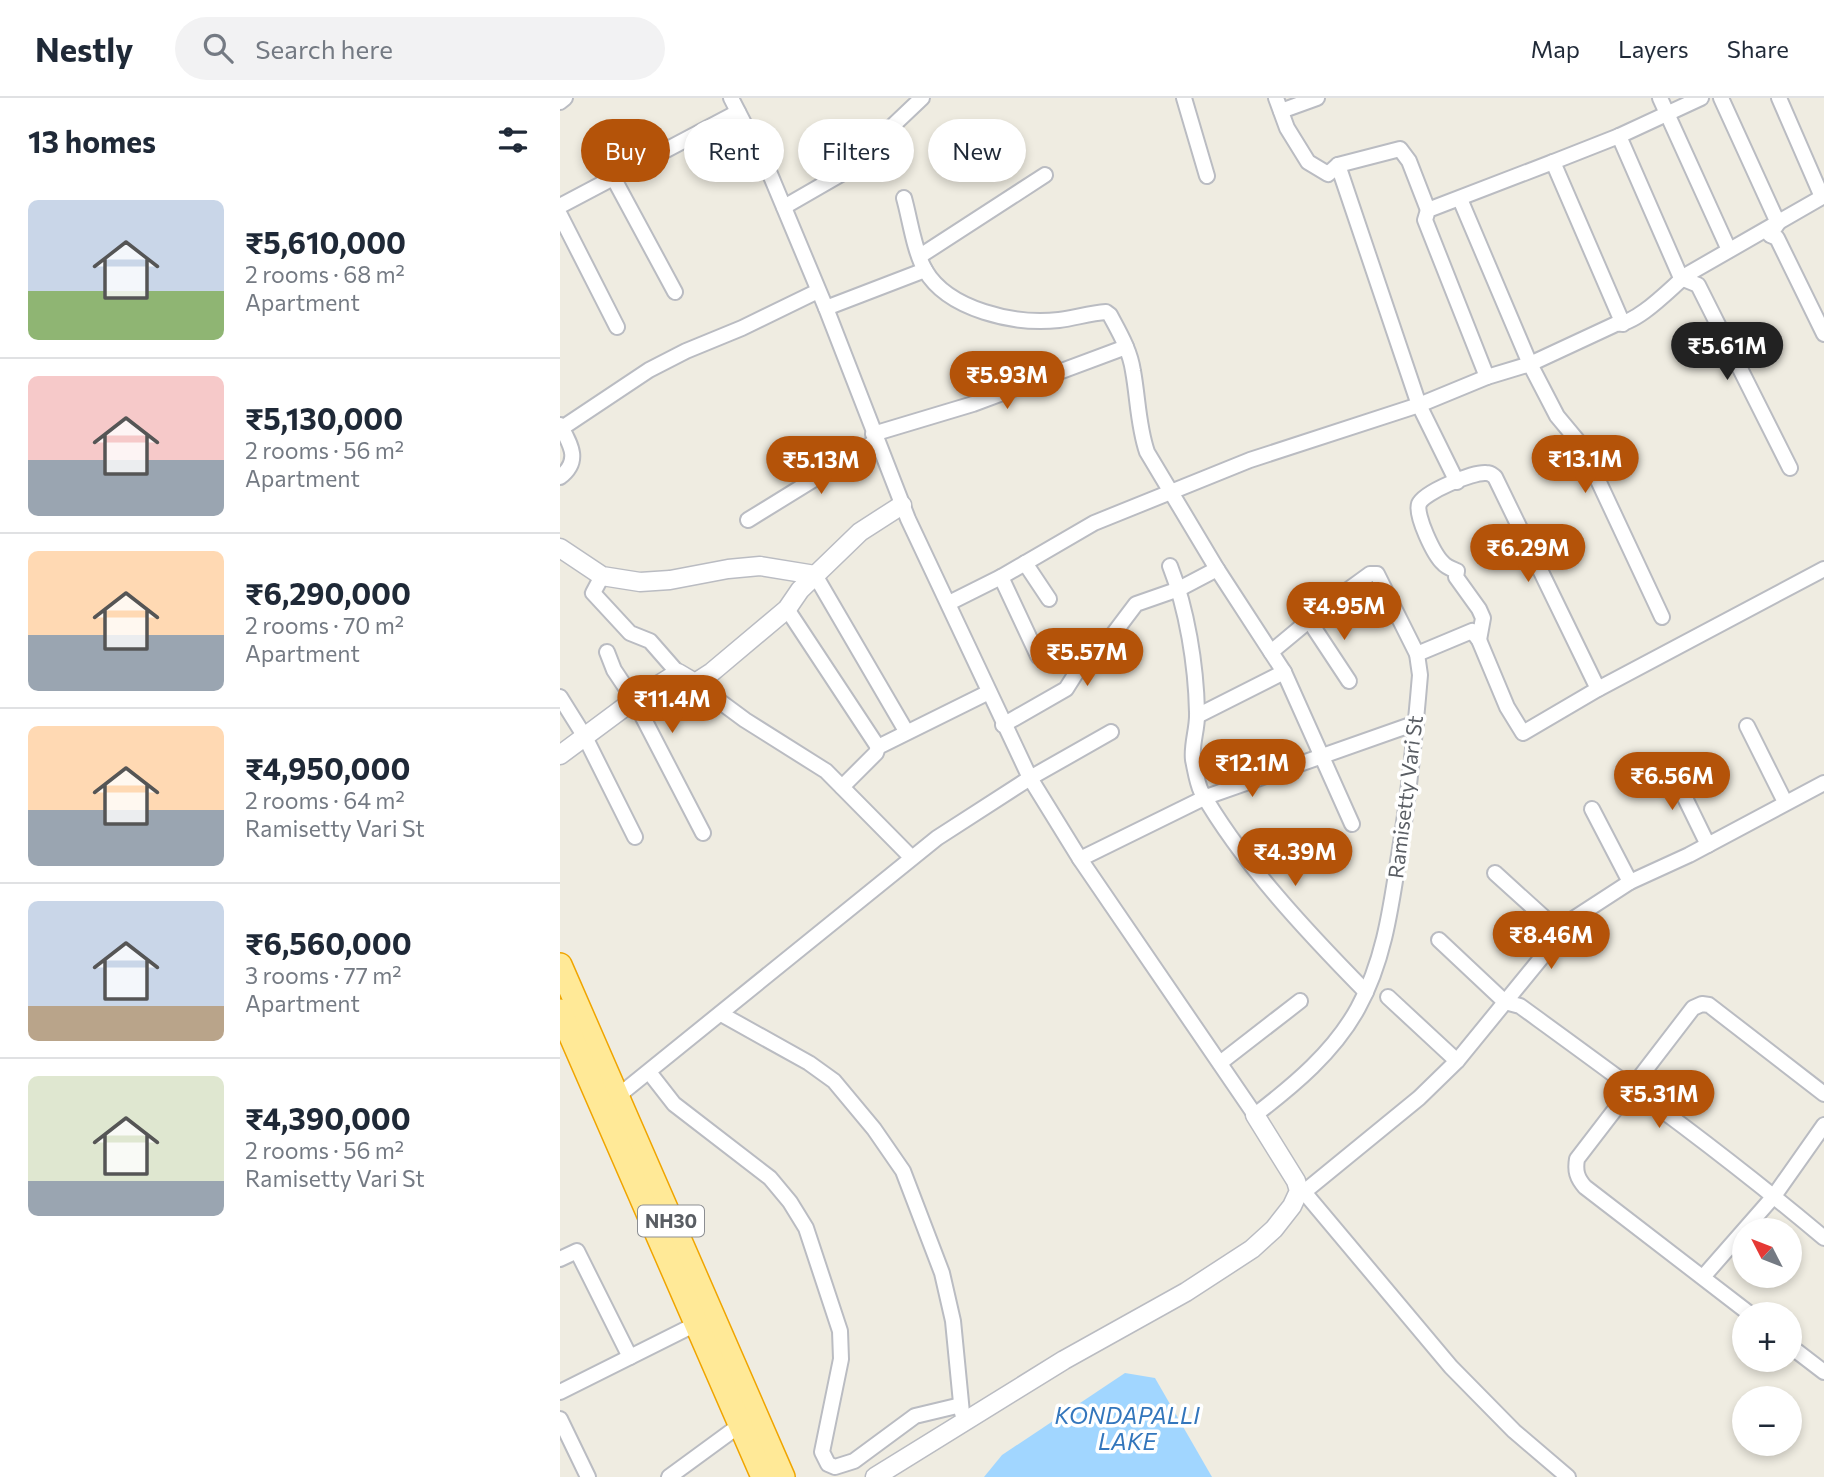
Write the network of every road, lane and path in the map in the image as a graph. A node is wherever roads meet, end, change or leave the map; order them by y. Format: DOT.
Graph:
graph roads {
  1 [pos="565,98"];
  2 [pos="922,98"];
  3 [pos="1184,98"];
  4 [pos="1317,98"];
  5 [pos="1660,98"];
  6 [pos="1701,98"];
  7 [pos="1721,98"];
  8 [pos="1779,98"];
  9 [pos="560,102"];
  10 [pos="734,105"];
  11 [pos="1278,105"];
  12 [pos="1667,113"];
  13 [pos="1619,136"];
  14 [pos="670,144"];
  15 [pos="1553,162"];
  16 [pos="1338,165"];
  17 [pos="1045,175"];
  18 [pos="1208,177"];
  19 [pos="608,182"];
  20 [pos="616,182"];
  21 [pos="1823,196"];
  22 [pos="904,198"];
  23 [pos="1460,199"];
  24 [pos="560,206"];
  25 [pos="784,207"];
  26 [pos="1428,210"];
  27 [pos="560,215"];
  28 [pos="1777,223"];
  29 [pos="1729,250"];
  30 [pos="922,263"];
  31 [pos="1681,278"];
  32 [pos="818,291"];
  33 [pos="675,292"];
  34 [pos="826,308"];
  35 [pos="1623,324"];
  36 [pos="617,327"];
  37 [pos="1824,334"];
  38 [pos="1126,347"];
  39 [pos="1530,364"];
  40 [pos="1487,377"];
  41 [pos="1419,405"];
  42 [pos="561,426"];
  43 [pos="875,438"];
  44 [pos="1790,468"];
  45 [pos="560,477"];
  46 [pos="1457,482"];
  47 [pos="1171,493"];
  48 [pos="902,505"];
  49 [pos="748,520"];
  50 [pos="560,548"];
  51 [pos="1025,563"];
  52 [pos="1170,566"];
  53 [pos="1217,569"];
  54 [pos="1824,569"];
  55 [pos="815,575"];
  56 [pos="602,576"];
  57 [pos="1001,577"];
  58 [pos="1179,589"];
  59 [pos="1049,599"];
  60 [pos="949,603"];
  61 [pos="787,609"];
  62 [pos="1662,617"];
  63 [pos="1310,622"];
  64 [pos="1479,640"];
  65 [pos="607,652"];
  66 [pos="1271,652"];
  67 [pos="1417,654"];
  68 [pos="1038,656"];
  69 [pos="1284,672"];
  70 [pos="678,673"];
  71 [pos="1349,681"];
  72 [pos="695,683"];
  73 [pos="1598,689"];
  74 [pos="989,692"];
  75 [pos="560,697"];
  76 [pos="634,700"];
  77 [pos="1198,716"];
  78 [pos="1416,723"];
  79 [pos="1003,725"];
  80 [pos="1748,726"];
  81 [pos="906,731"];
  82 [pos="1111,732"];
  83 [pos="585,737"];
  84 [pos="878,747"];
  85 [pos="560,755"];
  86 [pos="1324,756"];
  87 [pos="1668,763"];
  88 [pos="1030,778"];
  89 [pos="1824,783"];
  90 [pos="842,788"];
  91 [pos="1206,797"];
  92 [pos="1785,803"];
  93 [pos="1592,808"];
  94 [pos="1352,824"];
  95 [pos="703,833"];
  96 [pos="635,837"];
  97 [pos="1708,845"];
  98 [pos="911,857"];
  99 [pos="1080,859"];
  100 [pos="1495,873"];
  101 [pos="1630,882"];
  102 [pos="1560,933"];
  103 [pos="1439,940"];
  104 [pos="560,964"];
  105 [pos="1366,992"];
  106 [pos="1388,997"];
  107 [pos="1300,1001"];
  108 [pos="1504,1002"];
  109 [pos="560,1011"];
  110 [pos="721,1014"];
  111 [pos="1457,1061"];
  112 [pos="1220,1063"];
  113 [pos="649,1072"];
  114 [pos="1631,1087"];
  115 [pos="1824,1094"];
  116 [pos="618,1096"];
  117 [pos="1255,1115"];
  118 [pos="1824,1125"];
  119 [pos="1301,1192"];
  120 [pos="1774,1196"];
  121 [pos="1824,1238"];
  122 [pos="560,1259"];
  123 [pos="1703,1277"];
  124 [pos="1735,1302"];
  125 [pos="696,1324"];
  126 [pos="1802,1356"];
  127 [pos="629,1357"];
  128 [pos="1824,1373"];
  129 [pos="560,1392"];
  130 [pos="962,1413"];
  131 [pos="560,1419"];
  132 [pos="740,1425"];
  133 [pos="588,1477"];
  134 [pos="669,1477"];
  135 [pos="763,1477"];
  136 [pos="783,1477"];
  137 [pos="875,1477"];
  138 [pos="1568,1477"];
  1 -- 9 [label="street"];
  2 -- 25 [label="street"];
  3 -- 18 [label="street"];
  4 -- 11 [label="street"];
  5 -- 12 [label="street"];
  6 -- 12 [label="street"];
  7 -- 28 [label="street"];
  8 -- 21 [label="street"];
  10 -- 14 [label="street"];
  10 -- 25 [label="street"];
  11 -- 16 [label="street"];
  12 -- 13 [label="street"];
  12 -- 29 [label="street"];
  13 -- 15 [label="street"];
  13 -- 31 [label="street"];
  15 -- 23 [label="street"];
  15 -- 35 [label="street"];
  16 -- 26 [label="street"];
  16 -- 41 [label="street"];
  17 -- 30 [label="street"];
  19 -- 24 [label="street"];
  20 -- 33 [label="street"];
  21 -- 28 [label="street"];
  22 -- 30 [label="street"];
  23 -- 26 [label="street"];
  23 -- 39 [label="street"];
  25 -- 32 [label="street"];
  26 -- 40 [label="street"];
  27 -- 36 [label="street"];
  28 -- 29 [label="street"];
  28 -- 37 [label="street"];
  29 -- 31 [label="street"];
  30 -- 34 [label="street"];
  30 -- 38 [label="street"];
  31 -- 35 [label="street"];
  31 -- 44 [label="street"];
  32 -- 34 [label="street"];
  32 -- 42 [label="street"];
  34 -- 43 [label="street"];
  35 -- 39 [label="street"];
  38 -- 43 [label="street"];
  38 -- 47 [label="street"];
  39 -- 40 [label="street"];
  39 -- 62 [label="street"];
  40 -- 41 [label="street"];
  41 -- 46 [label="street"];
  41 -- 47 [label="street"];
  42 -- 45 [label="street"];
  43 -- 48 [label="street"];
  43 -- 49 [label="street"];
  46 -- 64 [label="street"];
  46 -- 73 [label="street"];
  47 -- 51 [label="street"];
  47 -- 53 [label="street"];
  48 -- 55 [label="street"];
  48 -- 60 [label="street"];
  50 -- 56 [label="street"];
  51 -- 57 [label="street"];
  51 -- 59 [label="street"];
  52 -- 58 [label="street"];
  53 -- 58 [label="street"];
  53 -- 66 [label="street"];
  54 -- 73 [label="street"];
  55 -- 56 [label="street"];
  55 -- 61 [label="street"];
  55 -- 81 [label="street"];
  56 -- 70 [label="street"];
  57 -- 60 [label="street"];
  57 -- 68 [label="street"];
  58 -- 77 [label="street"];
  58 -- 79 [label="street"];
  60 -- 74 [label="street"];
  61 -- 72 [label="street"];
  61 -- 84 [label="street"];
  63 -- 66 [label="street, Ramisetty Vari St"];
  63 -- 67 [label="street, Ramisetty Vari St"];
  63 -- 71 [label="street"];
  64 -- 67 [label="street"];
  64 -- 73 [label="street"];
  65 -- 76 [label="street"];
  66 -- 69 [label="street"];
  67 -- 78 [label="street, Ramisetty Vari St"];
  69 -- 77 [label="street"];
  69 -- 86 [label="street"];
  70 -- 72 [label="street"];
  70 -- 76 [label="street"];
  72 -- 90 [label="street"];
  74 -- 79 [label="street"];
  74 -- 81 [label="street"];
  75 -- 83 [label="street"];
  76 -- 83 [label="street"];
  76 -- 95 [label="street"];
  77 -- 91 [label="street"];
  78 -- 86 [label="street"];
  78 -- 105 [label="street, Ramisetty Vari St"];
  79 -- 88 [label="street"];
  80 -- 92 [label="street"];
  81 -- 84 [label="street"];
  82 -- 88 [label="street"];
  83 -- 85 [label="street"];
  83 -- 96 [label="street"];
  84 -- 90 [label="street"];
  86 -- 91 [label="street"];
  86 -- 94 [label="street"];
  87 -- 97 [label="street"];
  88 -- 98 [label="street"];
  88 -- 99 [label="street"];
  89 -- 92 [label="street"];
  90 -- 98 [label="street"];
  91 -- 99 [label="street"];
  91 -- 105 [label="street"];
  92 -- 97 [label="street"];
  93 -- 101 [label="street"];
  97 -- 101 [label="street"];
  98 -- 110 [label="street"];
  99 -- 112 [label="street"];
  100 -- 102 [label="street"];
  101 -- 102 [label="street"];
  102 -- 108 [label="street"];
  103 -- 108 [label="street"];
  104 -- 116 [label="highway, NH30"];
  105 -- 117 [label="street, Ramisetty Vari St"];
  106 -- 111 [label="street"];
  107 -- 112 [label="street"];
  108 -- 111 [label="street"];
  108 -- 114 [label="street"];
  109 -- 125 [label="highway, NH30"];
  110 -- 113 [label="street"];
  110 -- 130 [label="street"];
  111 -- 119 [label="street"];
  112 -- 117 [label="street"];
  113 -- 116 [label="street"];
  113 -- 130 [label="street"];
  114 -- 115 [label="street"];
  114 -- 120 [label="street"];
  114 -- 123 [label="street"];
  116 -- 136 [label="highway, NH30"];
  117 -- 119 [label="street"];
  118 -- 120 [label="street"];
  119 -- 130 [label="street"];
  119 -- 138 [label="street"];
  120 -- 121 [label="street"];
  120 -- 123 [label="street"];
  122 -- 127 [label="street"];
  123 -- 124 [label="street"];
  125 -- 127 [label="street"];
  125 -- 132 [label="highway, NH30"];
  126 -- 128 [label="street"];
  127 -- 129 [label="street"];
  130 -- 137 [label="street"];
  131 -- 133 [label="street"];
  132 -- 134 [label="street"];
  132 -- 135 [label="highway, NH30"];
}
